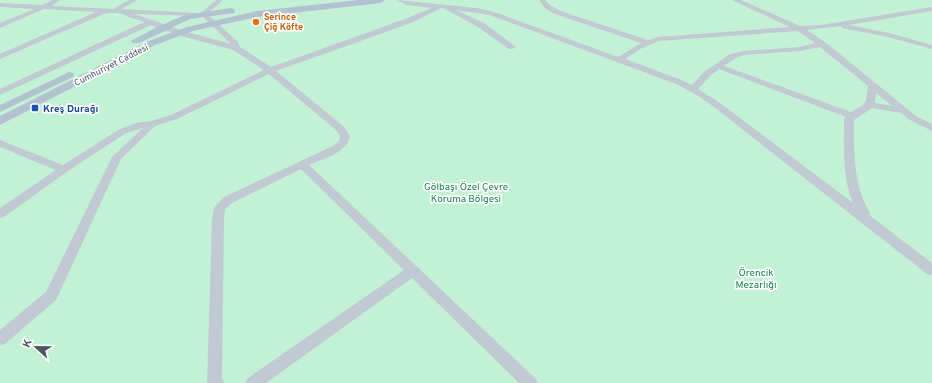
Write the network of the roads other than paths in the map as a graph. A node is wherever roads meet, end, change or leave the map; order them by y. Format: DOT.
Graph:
graph roads {
  1 [pos="57,0"];
  2 [pos="134,0"];
  3 [pos="220,0"];
  4 [pos="333,0"];
  5 [pos="381,0"];
  6 [pos="400,0"];
  7 [pos="542,0"];
  8 [pos="735,0"];
  9 [pos="0,5"];
  10 [pos="444,6"];
  11 [pos="44,7"];
  12 [pos="932,9"];
  13 [pos="106,10"];
  14 [pos="118,12"];
  15 [pos="199,14"];
  16 [pos="151,22"];
  17 [pos="211,23"];
  18 [pos="835,25"];
  19 [pos="0,26"];
  20 [pos="165,26"];
  21 [pos="800,29"];
  22 [pos="181,32"];
  23 [pos="905,40"];
  24 [pos="647,42"];
  25 [pos="822,44"];
  26 [pos="512,47"];
  27 [pos="932,47"];
  28 [pos="236,48"];
  29 [pos="932,55"];
  30 [pos="0,57"];
  31 [pos="619,60"];
  32 [pos="718,66"];
  33 [pos="270,70"];
  34 [pos="872,87"];
  35 [pos="2,89"];
  36 [pos="693,89"];
  37 [pos="869,105"];
  38 [pos="0,109"];
  39 [pos="852,116"];
  40 [pos="913,118"];
  41 [pos="0,121"];
  42 [pos="152,124"];
  43 [pos="932,128"];
  44 [pos="0,143"];
  45 [pos="303,165"];
  46 [pos="64,169"];
  47 [pos="0,214"];
  48 [pos="869,220"];
  49 [pos="413,270"];
  50 [pos="932,270"];
  51 [pos="0,339"];
  52 [pos="216,383"];
  53 [pos="253,383"];
  54 [pos="530,383"];
  1 -- 11 [label="street"];
  2 -- 14 [label="street"];
  3 -- 15 [label="street"];
  4 -- 15 [label="main road, Cumhuriyet Caddesi"];
  5 -- 17 [label="main road, Cumhuriyet Caddesi"];
  6 -- 10 [label="street"];
  7 -- 24 [label="street"];
  8 -- 21 [label="street"];
  9 -- 11 [label="street"];
  10 -- 26 [label="street"];
  10 -- 31 [label="street"];
  10 -- 33 [label="street"];
  11 -- 13 [label="street"];
  11 -- 19 [label="street"];
  12 -- 18 [label="street"];
  13 -- 14 [label="street"];
  13 -- 30 [label="street"];
  14 -- 15 [label="street"];
  14 -- 16 [label="street"];
  15 -- 17 [label="street"];
  15 -- 20 [label="main road, Cumhuriyet Caddesi"];
  16 -- 20 [label="street"];
  16 -- 35 [label="street"];
  17 -- 22 [label="main road, Cumhuriyet Caddesi"];
  17 -- 28 [label="street"];
  18 -- 21 [label="street"];
  18 -- 23 [label="street"];
  20 -- 22 [label="street"];
  20 -- 38 [label="main road, Cumhuriyet Caddesi"];
  21 -- 24 [label="street"];
  21 -- 25 [label="street"];
  22 -- 28 [label="street"];
  22 -- 41 [label="main road, Cumhuriyet Caddesi"];
  23 -- 27 [label="street"];
  23 -- 29 [label="street"];
  24 -- 31 [label="street"];
  25 -- 32 [label="street"];
  25 -- 34 [label="street"];
  28 -- 33 [label="street"];
  31 -- 36 [label="street"];
  32 -- 36 [label="street"];
  32 -- 39 [label="street"];
  33 -- 42 [label="street"];
  33 -- 45 [label="street"];
  34 -- 37 [label="street"];
  34 -- 40 [label="street"];
  36 -- 48 [label="street"];
  37 -- 39 [label="street"];
  37 -- 40 [label="street"];
  39 -- 48 [label="street"];
  40 -- 43 [label="street"];
  42 -- 46 [label="street"];
  42 -- 51 [label="street"];
  44 -- 46 [label="street"];
  45 -- 49 [label="street"];
  45 -- 52 [label="street"];
  46 -- 47 [label="street"];
  48 -- 50 [label="street"];
  49 -- 53 [label="street"];
  49 -- 54 [label="street"];
}
